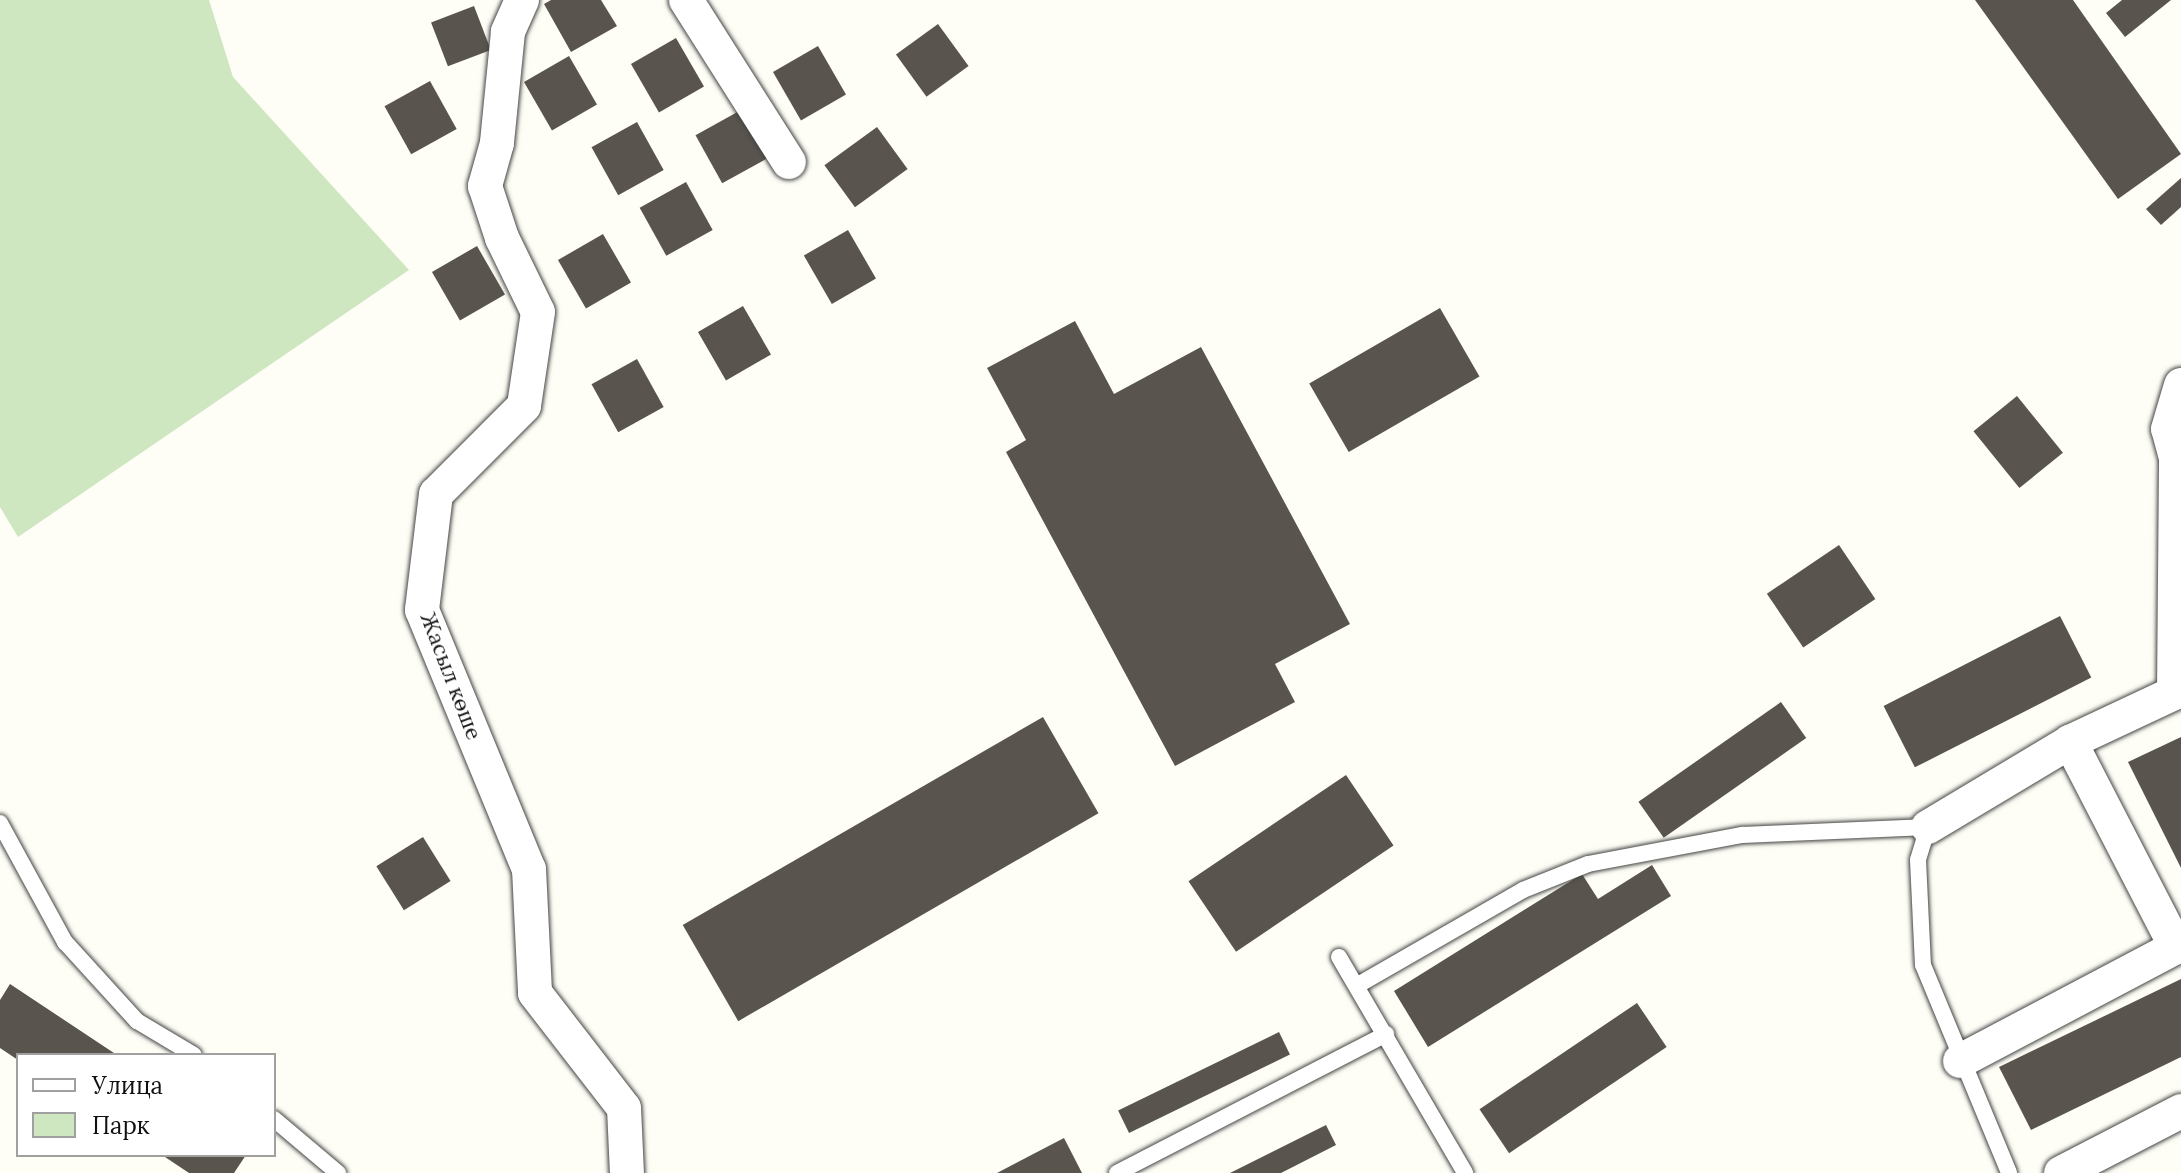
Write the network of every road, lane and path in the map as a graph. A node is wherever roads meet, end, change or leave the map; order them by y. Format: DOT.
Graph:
graph roads {
  1 [pos="522,0"];
  2 [pos="686,0"];
  3 [pos="789,162"];
  4 [pos="2181,385"];
  5 [pos="2070,742"];
  6 [pos="0,823"];
  7 [pos="1928,827"];
  8 [pos="1339,957"];
  9 [pos="1358,985"];
  10 [pos="1386,1034"];
  11 [pos="191,1053"];
  12 [pos="1960,1061"];
  13 [pos="2181,1111"];
  14 [pos="276,1121"];
  15 [pos="338,1173"];
  16 [pos="627,1173"];
  17 [pos="1117,1173"];
  18 [pos="1465,1173"];
  19 [pos="2009,1173"];
  20 [pos="2061,1173"];
  1 -- 16 [label="street, Жасыл көше"];
  2 -- 3 [label="street"];
  4 -- 5 [label="street"];
  5 -- 7 [label="street"];
  5 -- 12 [label="street"];
  6 -- 11 [label="lane"];
  7 -- 9 [label="lane"];
  7 -- 12 [label="lane"];
  8 -- 9 [label="lane"];
  9 -- 10 [label="lane"];
  10 -- 17 [label="lane"];
  10 -- 18 [label="lane"];
  12 -- 19 [label="lane"];
  13 -- 20 [label="street"];
  14 -- 15 [label="lane"];
}
